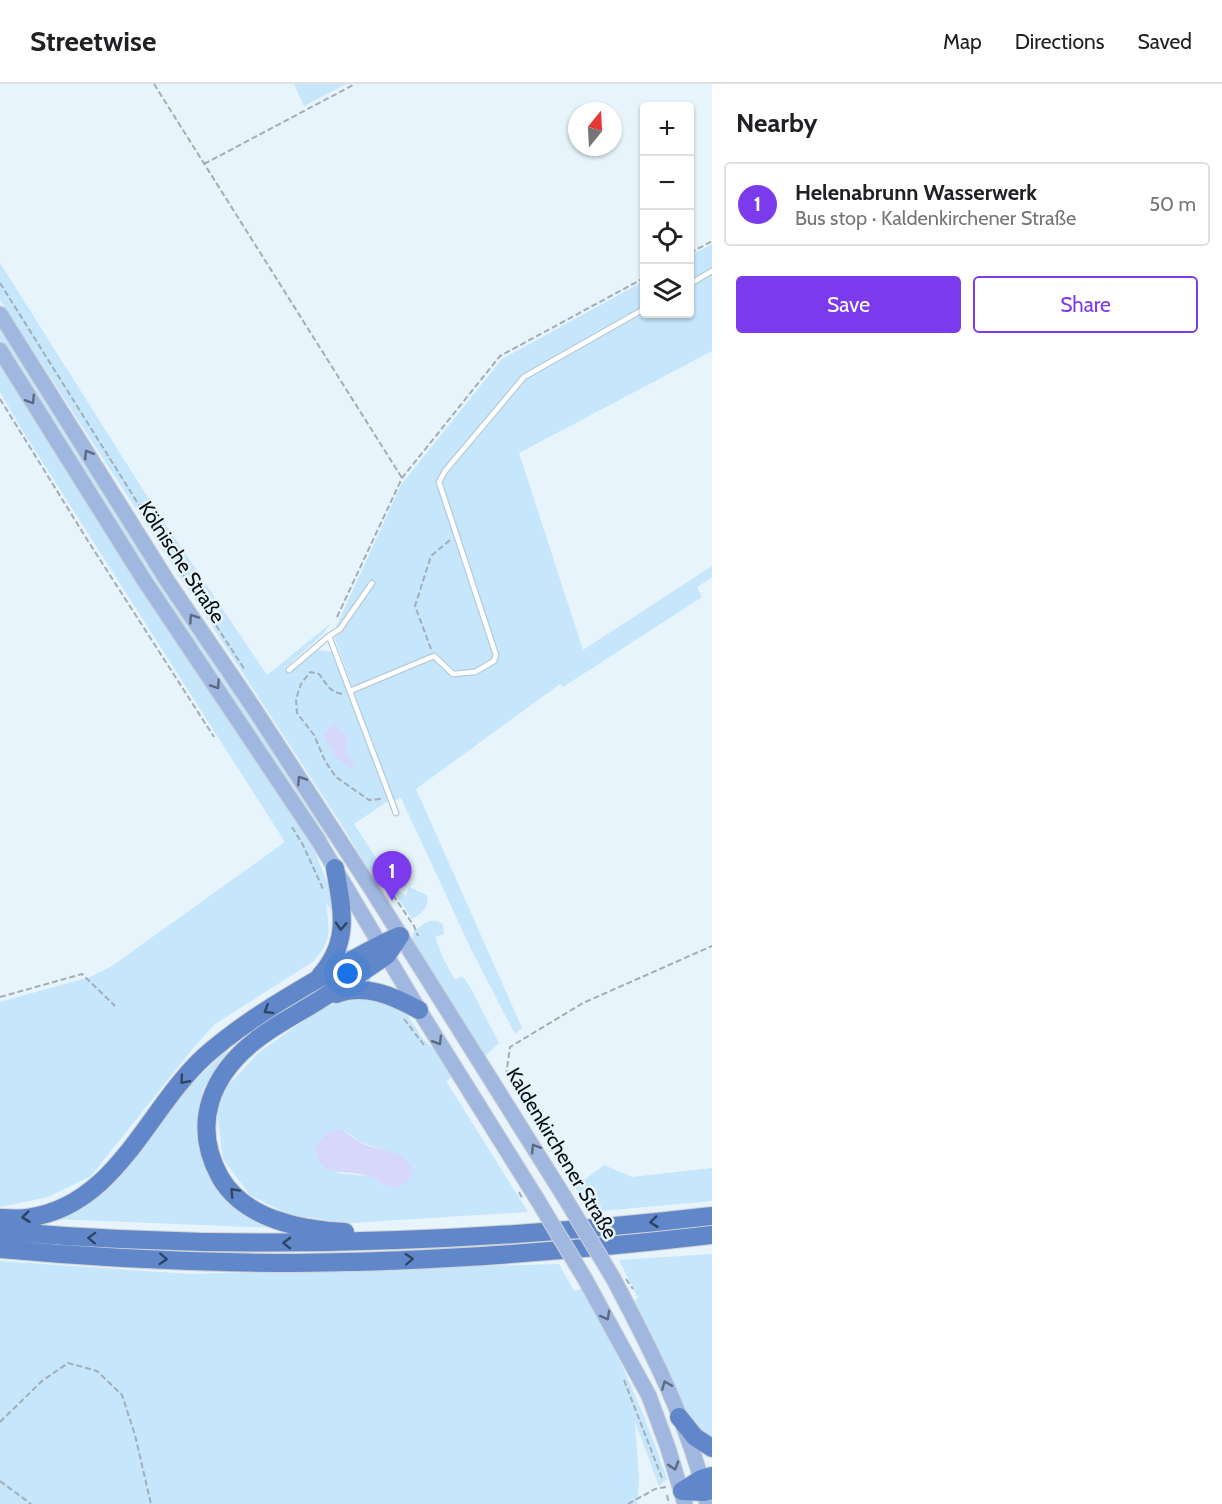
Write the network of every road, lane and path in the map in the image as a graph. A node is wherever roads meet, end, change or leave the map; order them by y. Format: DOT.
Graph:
graph roads {
  1 [pos="154,84"];
  2 [pos="355,84"];
  3 [pos="204,164"];
  4 [pos="712,241"];
  5 [pos="694,251"];
  6 [pos="712,271"];
  7 [pos="640,281"];
  8 [pos="694,282"];
  9 [pos="0,284"];
  10 [pos="640,312"];
  11 [pos="0,314"];
  12 [pos="0,351"];
  13 [pos="0,399"];
  14 [pos="402,478"];
  15 [pos="457,535"];
  16 [pos="372,583"];
  17 [pos="329,636"];
  18 [pos="434,656"];
  19 [pos="289,670"];
  20 [pos="250,678"];
  21 [pos="350,691"];
  22 [pos="214,738"];
  23 [pos="389,798"];
  24 [pos="396,813"];
  25 [pos="290,824"];
  26 [pos="341,845"];
  27 [pos="335,868"];
  28 [pos="381,878"];
  29 [pos="324,891"];
  30 [pos="407,931"];
  31 [pos="712,946"];
  32 [pos="383,950"];
  33 [pos="312,983"];
  34 [pos="0,997"];
  35 [pos="320,1000"];
  36 [pos="115,1006"];
  37 [pos="419,1010"];
  38 [pos="400,1014"];
  39 [pos="424,1045"];
  40 [pos="505,1079"];
  41 [pos="712,1216"];
  42 [pos="0,1218"];
  43 [pos="0,1231"];
  44 [pos="712,1235"];
  45 [pos="471,1237"];
  46 [pos="712,1243"];
  47 [pos="620,1245"];
  48 [pos="0,1249"];
  49 [pos="621,1373"];
  50 [pos="679,1417"];
  51 [pos="0,1422"];
  52 [pos="712,1448"];
  53 [pos="0,1481"];
  54 [pos="707,1488"];
  55 [pos="677,1494"];
  56 [pos="31,1504"];
  57 [pos="151,1504"];
  58 [pos="627,1504"];
  1 -- 3 [label="path"];
  2 -- 3 [label="path"];
  3 -- 14 [label="path"];
  4 -- 5 [label="path"];
  6 -- 8 [label="lane"];
  7 -- 14 [label="path"];
  9 -- 20 [label="path"];
  10 -- 15 [label="lane"];
  26 -- 11 [label="main road, Kölnische Straße, one-way"];
  12 -- 27 [label="main road, Kölnische Straße, one-way"];
  13 -- 22 [label="path"];
  14 -- 17 [label="path"];
  15 -- 18 [label="path"];
  15 -- 18 [label="lane"];
  16 -- 17 [label="lane"];
  17 -- 19 [label="lane"];
  17 -- 21 [label="lane"];
  18 -- 21 [label="lane"];
  21 -- 23 [label="lane"];
  21 -- 23 [label="path"];
  23 -- 24 [label="lane"];
  25 -- 29 [label="path"];
  26 -- 30 [label="main road, Kaldenkirchener Straße"];
  27 -- 32 [label="main road"];
  27 -- 33 [label="highway, one-way"];
  28 -- 30 [label="path"];
  30 -- 32 [label="highway"];
  50 -- 30 [label="main road, Kaldenkirchener Straße, one-way, bridge"];
  31 -- 40 [label="path"];
  32 -- 33 [label="highway"];
  32 -- 35 [label="highway"];
  32 -- 37 [label="main road"];
  33 -- 42 [label="highway, one-way"];
  34 -- 36 [label="path"];
  35 -- 37 [label="highway"];
  45 -- 35 [label="highway, one-way"];
  37 -- 55 [label="main road, one-way, bridge"];
  38 -- 39 [label="path"];
  41 -- 45 [label="highway, one-way"];
  45 -- 43 [label="highway, one-way"];
  44 -- 47 [label="highway"];
  46 -- 47 [label="highway"];
  48 -- 47 [label="highway, one-way"];
  49 -- 55 [label="path"];
  50 -- 52 [label="highway"];
  50 -- 54 [label="main road, Kaldenkirchener Straße"];
  51 -- 57 [label="path"];
  53 -- 56 [label="path"];
  54 -- 55 [label="highway"];
  55 -- 58 [label="path"];
}
